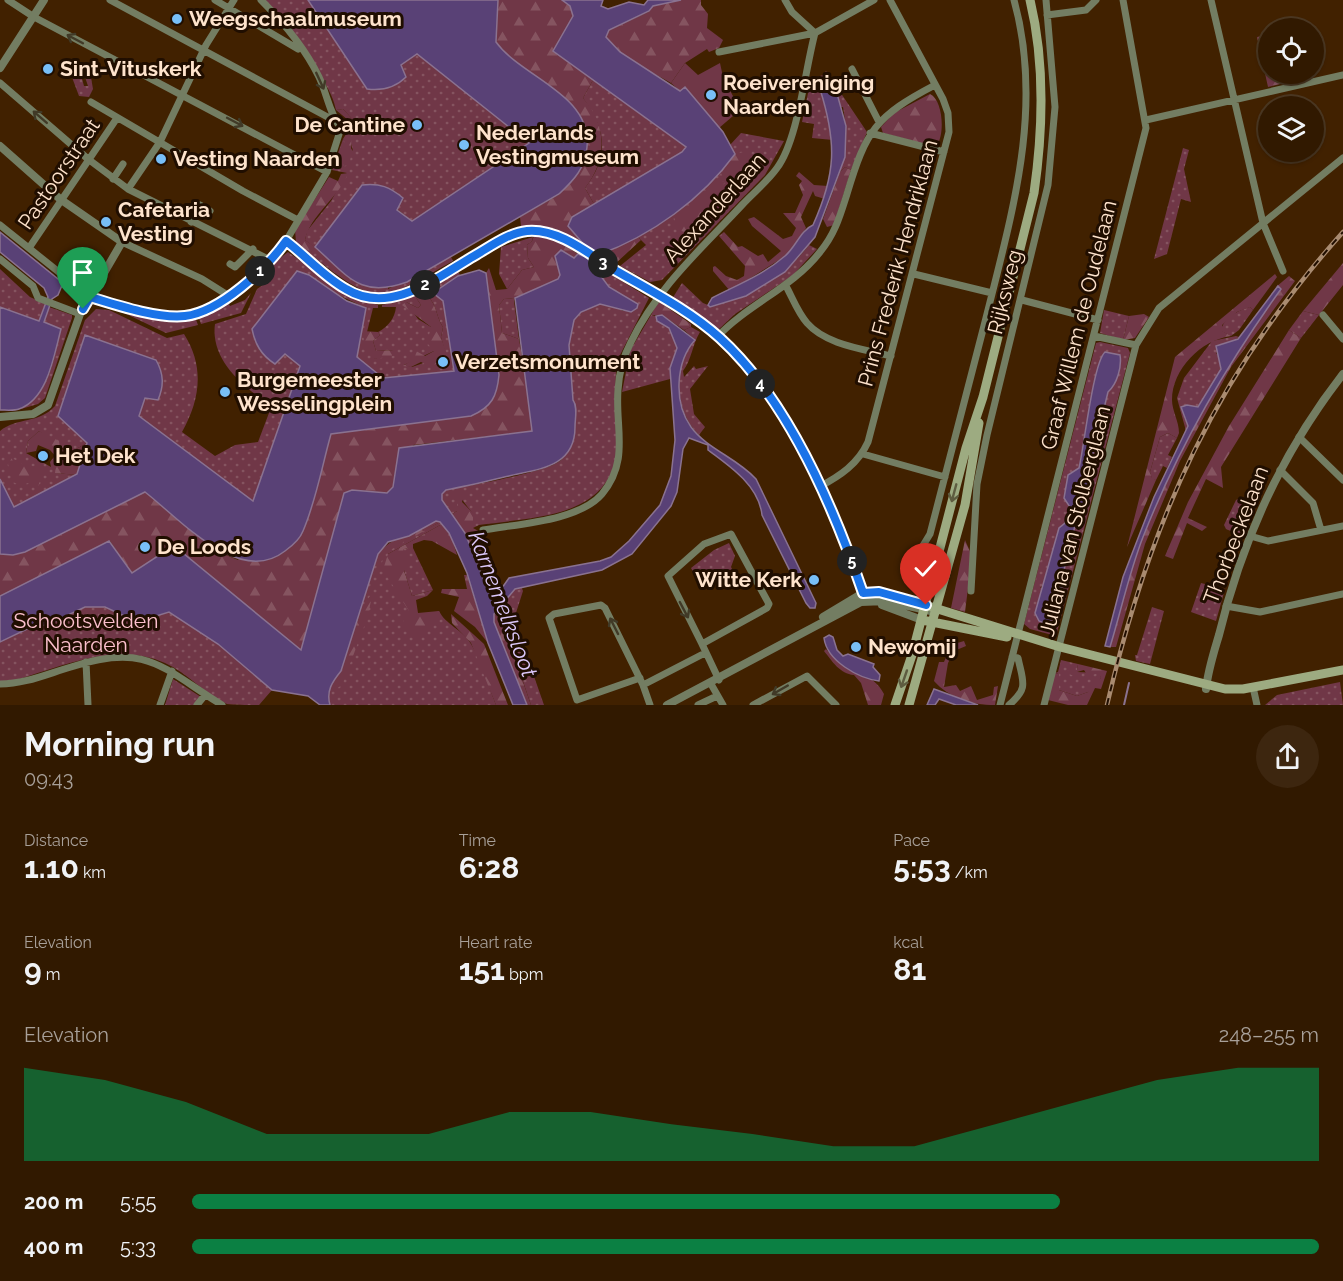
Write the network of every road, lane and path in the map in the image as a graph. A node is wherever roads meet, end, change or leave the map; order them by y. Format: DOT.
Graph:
graph roads {
  1 [pos="8,0"];
  2 [pos="45,0"];
  3 [pos="110,0"];
  4 [pos="215,0"];
  5 [pos="234,0"];
  6 [pos="261,0"];
  7 [pos="785,0"];
  8 [pos="874,0"];
  9 [pos="890,0"];
  10 [pos="1014,0"];
  11 [pos="1030,0"];
  12 [pos="1046,0"];
  13 [pos="1096,0"];
  14 [pos="1123,0"];
  15 [pos="1211,0"];
  16 [pos="228,8"];
  17 [pos="1047,15"];
  18 [pos="34,17"];
  19 [pos="814,33"];
  20 [pos="204,51"];
  21 [pos="303,51"];
  22 [pos="719,52"];
  23 [pos="0,68"];
  24 [pos="852,69"];
  25 [pos="1343,75"];
  26 [pos="0,83"];
  27 [pos="935,85"];
  28 [pos="183,94"];
  29 [pos="1235,100"];
  30 [pos="92,102"];
  31 [pos="117,118"];
  32 [pos="1146,120"];
  33 [pos="335,122"];
  34 [pos="879,122"];
  35 [pos="870,133"];
  36 [pos="160,142"];
  37 [pos="0,146"];
  38 [pos="944,152"];
  39 [pos="1343,158"];
  40 [pos="88,159"];
  41 [pos="123,164"];
  42 [pos="327,172"];
  43 [pos="113,178"];
  44 [pos="128,189"];
  45 [pos="60,199"];
  46 [pos="210,211"];
  47 [pos="298,220"];
  48 [pos="191,222"];
  49 [pos="1263,223"];
  50 [pos="0,225"];
  51 [pos="286,241"];
  52 [pos="122,242"];
  53 [pos="29,248"];
  54 [pos="253,249"];
  55 [pos="0,259"];
  56 [pos="272,261"];
  57 [pos="230,264"];
  58 [pos="1283,271"];
  59 [pos="914,274"];
  60 [pos="786,286"];
  61 [pos="992,293"];
  62 [pos="230,296"];
  63 [pos="659,296"];
  64 [pos="90,297"];
  65 [pos="1022,300"];
  66 [pos="80,314"];
  67 [pos="1323,315"];
  68 [pos="1098,320"];
  69 [pos="1094,336"];
  70 [pos="717,337"];
  71 [pos="1343,339"];
  72 [pos="1136,345"];
  73 [pos="891,356"];
  74 [pos="1343,374"];
  75 [pos="983,397"];
  76 [pos="0,417"];
  77 [pos="1299,437"];
  78 [pos="863,454"];
  79 [pos="1280,470"];
  80 [pos="945,477"];
  81 [pos="1343,480"];
  82 [pos="819,487"];
  83 [pos="1343,526"];
  84 [pos="483,530"];
  85 [pos="1321,530"];
  86 [pos="1250,536"];
  87 [pos="916,557"];
  88 [pos="971,591"];
  89 [pos="1343,594"];
  90 [pos="866,598"];
  91 [pos="1226,606"];
  92 [pos="936,610"];
  93 [pos="924,612"];
  94 [pos="933,623"];
  95 [pos="1017,637"];
  96 [pos="702,644"];
  97 [pos="1059,649"];
  98 [pos="705,654"];
  99 [pos="1012,657"];
  100 [pos="86,662"];
  101 [pos="1343,670"];
  102 [pos="172,671"];
  103 [pos="719,680"];
  104 [pos="641,682"];
  105 [pos="0,684"];
  106 [pos="711,684"];
  107 [pos="1206,687"];
  108 [pos="1253,689"];
  109 [pos="206,695"];
  110 [pos="717,696"];
  111 [pos="88,705"];
  112 [pos="160,705"];
  113 [pos="196,705"];
  114 [pos="222,705"];
  115 [pos="650,705"];
  116 [pos="668,705"];
  117 [pos="698,705"];
  118 [pos="723,705"];
  119 [pos="753,705"];
  120 [pos="836,705"];
  121 [pos="895,705"];
  122 [pos="909,705"];
  123 [pos="1000,705"];
  124 [pos="1009,705"];
  125 [pos="1044,705"];
  126 [pos="1257,705"];
  1 -- 18 [label="street"];
  2 -- 18 [label="street"];
  3 -- 20 [label="street"];
  4 -- 16 [label="street"];
  5 -- 16 [label="street"];
  6 -- 21 [label="street"];
  7 -- 19 [label="street"];
  8 -- 19 [label="street"];
  9 -- 27 [label="street, Prins Frederik Hendriklaan"];
  10 -- 61 [label="street, Rijksweg"];
  11 -- 75 [label="main road, Rijksweg"];
  12 -- 17 [label="street, Rijksweg"];
  13 -- 17 [label="street"];
  14 -- 32 [label="street, Graaf Willem de Oudelaan"];
  15 -- 29 [label="street"];
  16 -- 20 [label="street"];
  16 -- 21 [label="street"];
  17 -- 65 [label="street, Rijksweg"];
  18 -- 23 [label="street"];
  28 -- 18 [label="street, one-way"];
  19 -- 22 [label="street"];
  19 -- 63 [label="street, Alexanderlaan"];
  20 -- 28 [label="street"];
  20 -- 33 [label="street"];
  21 -- 33 [label="street, one-way"];
  24 -- 34 [label="street"];
  25 -- 29 [label="street"];
  40 -- 26 [label="street, one-way"];
  27 -- 34 [label="street"];
  27 -- 38 [label="street, Prins Frederik Hendriklaan"];
  28 -- 36 [label="street"];
  28 -- 42 [label="street, one-way"];
  29 -- 32 [label="street"];
  29 -- 49 [label="street"];
  30 -- 31 [label="street"];
  31 -- 36 [label="street"];
  31 -- 40 [label="street, Pastoorstraat"];
  32 -- 68 [label="street, Graaf Willem de Oudelaan"];
  33 -- 42 [label="street"];
  34 -- 35 [label="street"];
  35 -- 38 [label="street"];
  35 -- 60 [label="street"];
  36 -- 44 [label="street"];
  36 -- 47 [label="street"];
  37 -- 45 [label="street"];
  38 -- 59 [label="street, Prins Frederik Hendriklaan"];
  39 -- 49 [label="street, Juliana van Stolberglaan"];
  40 -- 43 [label="street"];
  40 -- 45 [label="street, Pastoorstraat"];
  41 -- 43 [label="street"];
  42 -- 47 [label="street"];
  43 -- 44 [label="street"];
  44 -- 48 [label="street"];
  45 -- 52 [label="street"];
  45 -- 53 [label="street, Pastoorstraat"];
  46 -- 48 [label="street"];
  47 -- 51 [label="street"];
  48 -- 54 [label="street"];
  49 -- 58 [label="street"];
  49 -- 72 [label="street, Juliana van Stolberglaan"];
  50 -- 53 [label="street"];
  51 -- 56 [label="street"];
  51 -- 63 [label="street"];
  52 -- 62 [label="street"];
  52 -- 64 [label="street"];
  53 -- 64 [label="street"];
  54 -- 56 [label="street"];
  54 -- 57 [label="street"];
  55 -- 66 [label="street"];
  56 -- 62 [label="street"];
  59 -- 61 [label="street"];
  59 -- 73 [label="street, Prins Frederik Hendriklaan"];
  60 -- 70 [label="street"];
  60 -- 73 [label="street"];
  61 -- 80 [label="street, Rijksweg"];
  62 -- 64 [label="street"];
  63 -- 70 [label="street"];
  63 -- 84 [label="street, Alexanderlaan"];
  64 -- 66 [label="street"];
  65 -- 68 [label="street"];
  65 -- 88 [label="street, Rijksweg"];
  66 -- 76 [label="street"];
  67 -- 71 [label="street"];
  68 -- 69 [label="street, Graaf Willem de Oudelaan"];
  69 -- 72 [label="street"];
  69 -- 95 [label="street, Graaf Willem de Oudelaan"];
  70 -- 82 [label="street"];
  72 -- 97 [label="street, Juliana van Stolberglaan"];
  73 -- 78 [label="street, Prins Frederik Hendriklaan"];
  74 -- 77 [label="street, Thorbeckelaan"];
  75 -- 92 [label="main road, Rijksweg"];
  75 -- 93 [label="main road, Rijksweg, one-way"];
  77 -- 79 [label="street, Thorbeckelaan"];
  77 -- 81 [label="street"];
  78 -- 80 [label="street"];
  78 -- 82 [label="street, Prins Frederik Hendriklaan"];
  79 -- 85 [label="street"];
  79 -- 86 [label="street, Thorbeckelaan"];
  80 -- 87 [label="street, Rijksweg"];
  82 -- 90 [label="street"];
  83 -- 85 [label="street"];
  85 -- 86 [label="street"];
  86 -- 91 [label="street, Thorbeckelaan"];
  89 -- 91 [label="street"];
  90 -- 93 [label="street"];
  90 -- 93 [label="street"];
  90 -- 103 [label="street"];
  91 -- 107 [label="street, Thorbeckelaan"];
  92 -- 93 [label="main road"];
  92 -- 94 [label="main road, Rijksweg"];
  92 -- 95 [label="main road"];
  93 -- 94 [label="main road"];
  93 -- 121 [label="main road, Rijksweg, one-way"];
  94 -- 95 [label="main road"];
  94 -- 122 [label="main road, Rijksweg"];
  95 -- 97 [label="main road"];
  95 -- 99 [label="street, Graaf Willem de Oudelaan"];
  96 -- 96 [label="street, one-way"];
  96 -- 98 [label="street"];
  97 -- 107 [label="main road"];
  97 -- 125 [label="street, Juliana van Stolberglaan"];
  98 -- 103 [label="street"];
  98 -- 104 [label="street"];
  99 -- 123 [label="street, Graaf Willem de Oudelaan"];
  99 -- 124 [label="street"];
  100 -- 102 [label="street"];
  100 -- 105 [label="street"];
  100 -- 111 [label="street"];
  101 -- 108 [label="main road"];
  102 -- 109 [label="street"];
  102 -- 112 [label="street"];
  103 -- 106 [label="street"];
  104 -- 104 [label="street, one-way"];
  104 -- 115 [label="street"];
  106 -- 110 [label="street"];
  106 -- 116 [label="street"];
  107 -- 108 [label="main road"];
  108 -- 126 [label="street"];
  109 -- 113 [label="street"];
  109 -- 114 [label="street"];
  110 -- 117 [label="street"];
  110 -- 118 [label="street"];
  120 -- 119 [label="street, one-way"];
}
